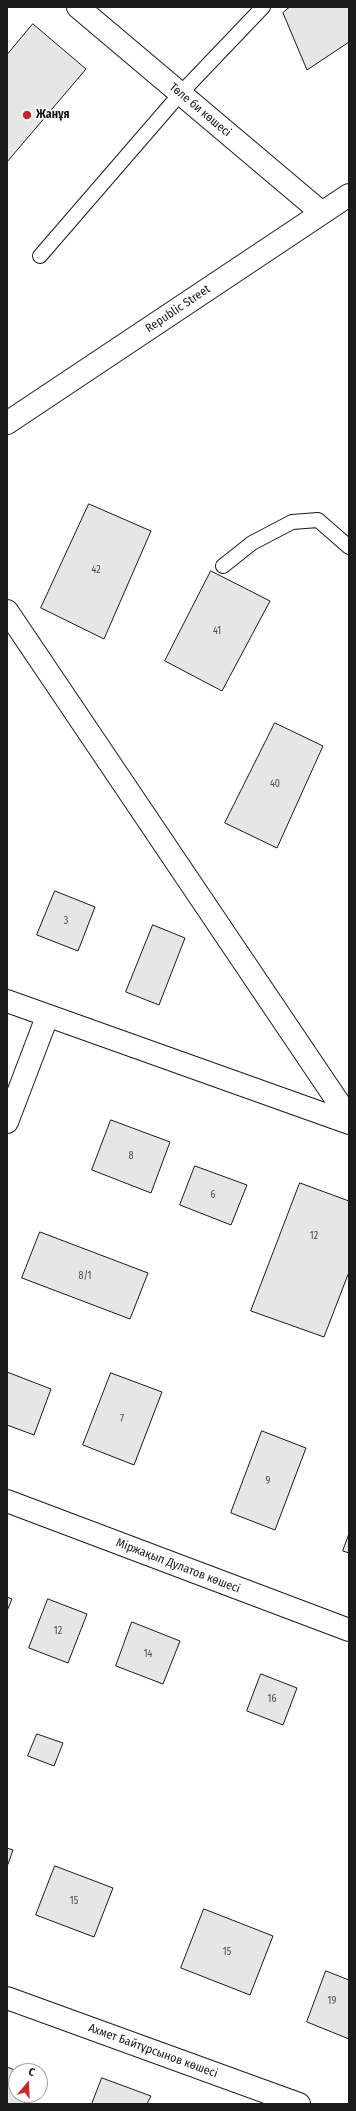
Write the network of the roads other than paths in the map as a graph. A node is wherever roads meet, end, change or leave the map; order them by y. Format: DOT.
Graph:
graph roads {
  1 [pos="78,7"];
  2 [pos="263,7"];
  3 [pos="180,94"];
  4 [pos="349,195"];
  5 [pos="322,213"];
  6 [pos="40,256"];
  7 [pos="7,423"];
  8 [pos="349,547"];
  9 [pos="223,566"];
  10 [pos="7,611"];
  11 [pos="7,1001"];
  12 [pos="47,1017"];
  13 [pos="349,1118"];
  14 [pos="7,1122"];
  15 [pos="349,1123"];
  16 [pos="7,1501"];
  17 [pos="349,1630"];
  18 [pos="7,1998"];
  19 [pos="299,2104"];
  1 -- 3 [label="street, Төле би көшесі"];
  2 -- 3 [label="lane"];
  3 -- 5 [label="street, Төле би көшесі"];
  3 -- 6 [label="lane"];
  4 -- 5 [label="street, Republic Street"];
  5 -- 7 [label="street, Republic Street"];
  8 -- 9 [label="lane"];
  10 -- 13 [label="street"];
  11 -- 12 [label="street"];
  12 -- 14 [label="street"];
  12 -- 15 [label="street"];
  16 -- 17 [label="street, Міржақып Дулатов көшесі"];
  18 -- 19 [label="street, Ахмет Байтұрсынов көшесі"];
}
